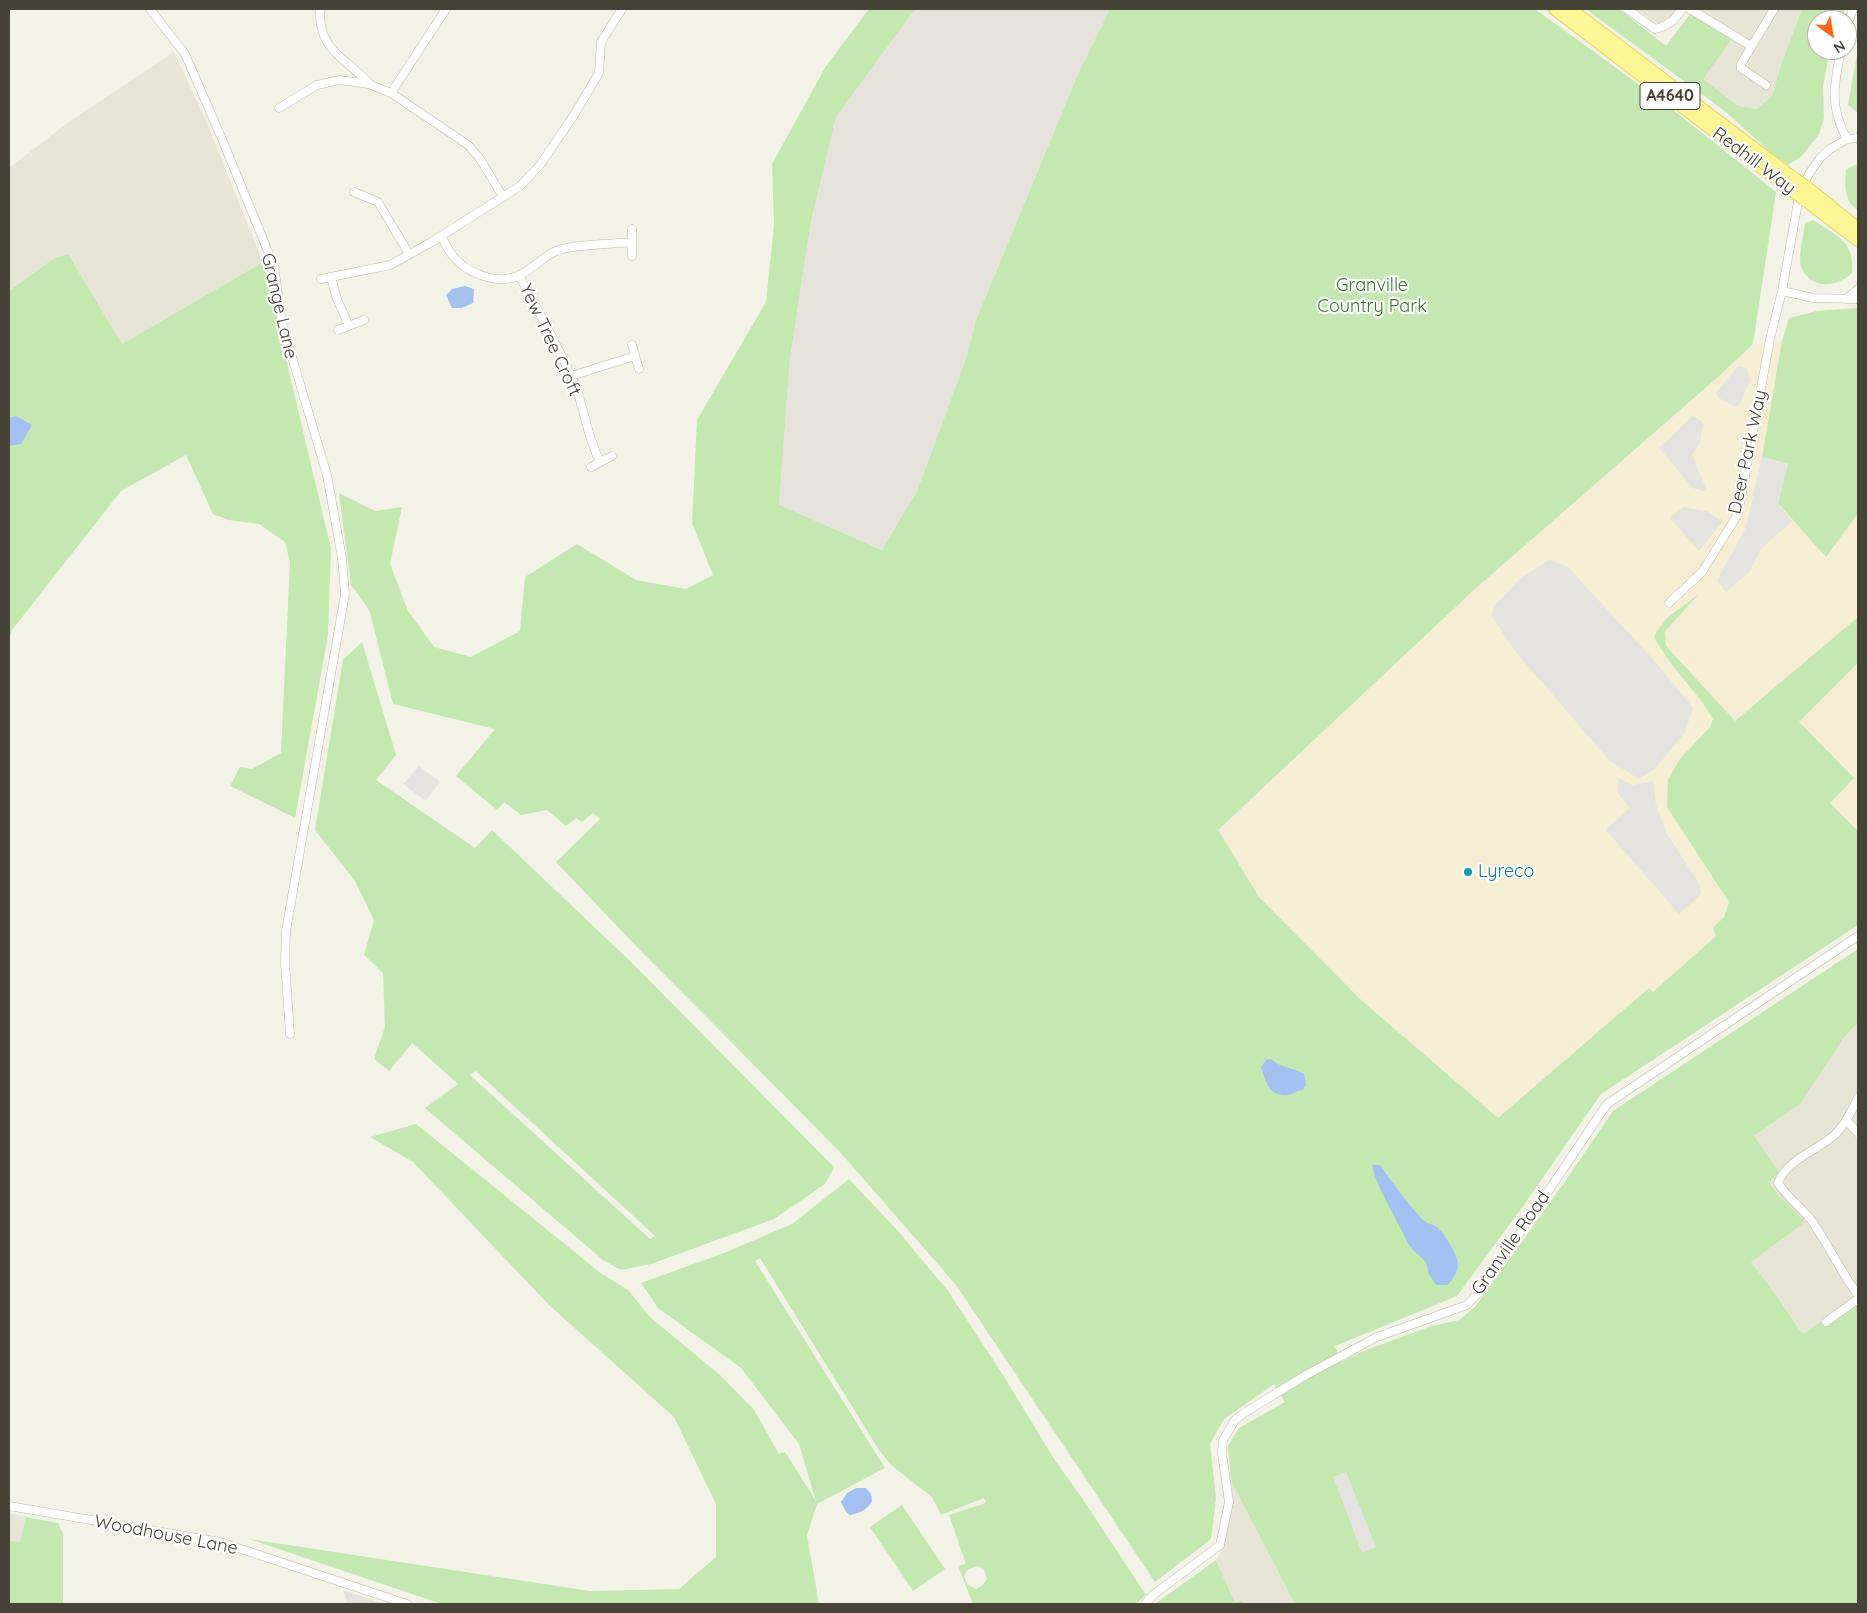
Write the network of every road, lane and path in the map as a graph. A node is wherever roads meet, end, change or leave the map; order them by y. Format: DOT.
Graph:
graph roads {
  1 [pos="150,9"];
  2 [pos="320,9"];
  3 [pos="446,9"];
  4 [pos="622,9"];
  5 [pos="1555,9"];
  6 [pos="1570,9"];
  7 [pos="1627,9"];
  8 [pos="1682,9"];
  9 [pos="1690,9"];
  10 [pos="1774,9"];
  11 [pos="1751,46"];
  12 [pos="1839,60"];
  13 [pos="371,85"];
  14 [pos="1766,86"];
  15 [pos="390,93"];
  16 [pos="279,108"];
  17 [pos="1858,138"];
  18 [pos="1848,139"];
  19 [pos="1787,180"];
  20 [pos="354,192"];
  21 [pos="503,197"];
  22 [pos="632,229"];
  23 [pos="441,236"];
  24 [pos="1857,237"];
  25 [pos="632,242"];
  26 [pos="410,254"];
  27 [pos="632,256"];
  28 [pos="519,275"];
  29 [pos="331,277"];
  30 [pos="321,279"];
  31 [pos="1858,289"];
  32 [pos="1782,291"];
  33 [pos="1846,299"];
  34 [pos="1858,299"];
  35 [pos="364,320"];
  36 [pos="349,326"];
  37 [pos="338,330"];
  38 [pos="632,345"];
  39 [pos="635,356"];
  40 [pos="639,369"];
  41 [pos="571,376"];
  42 [pos="612,456"];
  43 [pos="600,462"];
  44 [pos="591,467"];
  45 [pos="1668,603"];
  46 [pos="1858,936"];
  47 [pos="290,1034"];
  48 [pos="1858,1098"];
  49 [pos="1846,1120"];
  50 [pos="1858,1133"];
  51 [pos="1858,1295"];
  52 [pos="1858,1299"];
  53 [pos="1826,1322"];
  54 [pos="9,1506"];
  55 [pos="407,1604"];
  56 [pos="1145,1604"];
  1 -- 47 [label="street, Grange Lane"];
  2 -- 13 [label="street"];
  3 -- 15 [label="street"];
  4 -- 21 [label="street"];
  5 -- 19 [label="main road, Redhill Way / A4640"];
  6 -- 19 [label="main road, Redhill Way / A4640"];
  7 -- 8 [label="street"];
  9 -- 11 [label="street"];
  10 -- 11 [label="street"];
  11 -- 14 [label="street"];
  12 -- 18 [label="street"];
  13 -- 15 [label="street"];
  13 -- 16 [label="street"];
  15 -- 21 [label="street"];
  17 -- 18 [label="street"];
  18 -- 32 [label="street, Deer Park Way"];
  19 -- 24 [label="main road, Redhill Way / A4640, bridge"];
  20 -- 26 [label="street"];
  21 -- 23 [label="street"];
  22 -- 25 [label="street"];
  23 -- 26 [label="street"];
  23 -- 28 [label="street"];
  25 -- 27 [label="street"];
  25 -- 28 [label="street"];
  26 -- 29 [label="street"];
  28 -- 41 [label="street, Yew Tree Croft"];
  29 -- 30 [label="street"];
  29 -- 36 [label="street"];
  31 -- 33 [label="street"];
  32 -- 33 [label="street"];
  32 -- 45 [label="street, Deer Park Way"];
  33 -- 34 [label="street"];
  35 -- 36 [label="street"];
  36 -- 37 [label="street"];
  38 -- 39 [label="street"];
  39 -- 40 [label="street"];
  39 -- 41 [label="street"];
  41 -- 43 [label="street, Yew Tree Croft"];
  42 -- 43 [label="street"];
  43 -- 44 [label="street"];
  46 -- 56 [label="street, Granville Road"];
  48 -- 49 [label="street"];
  49 -- 50 [label="street"];
  49 -- 51 [label="street"];
  52 -- 53 [label="street"];
  54 -- 55 [label="street, Woodhouse Lane"];
}
